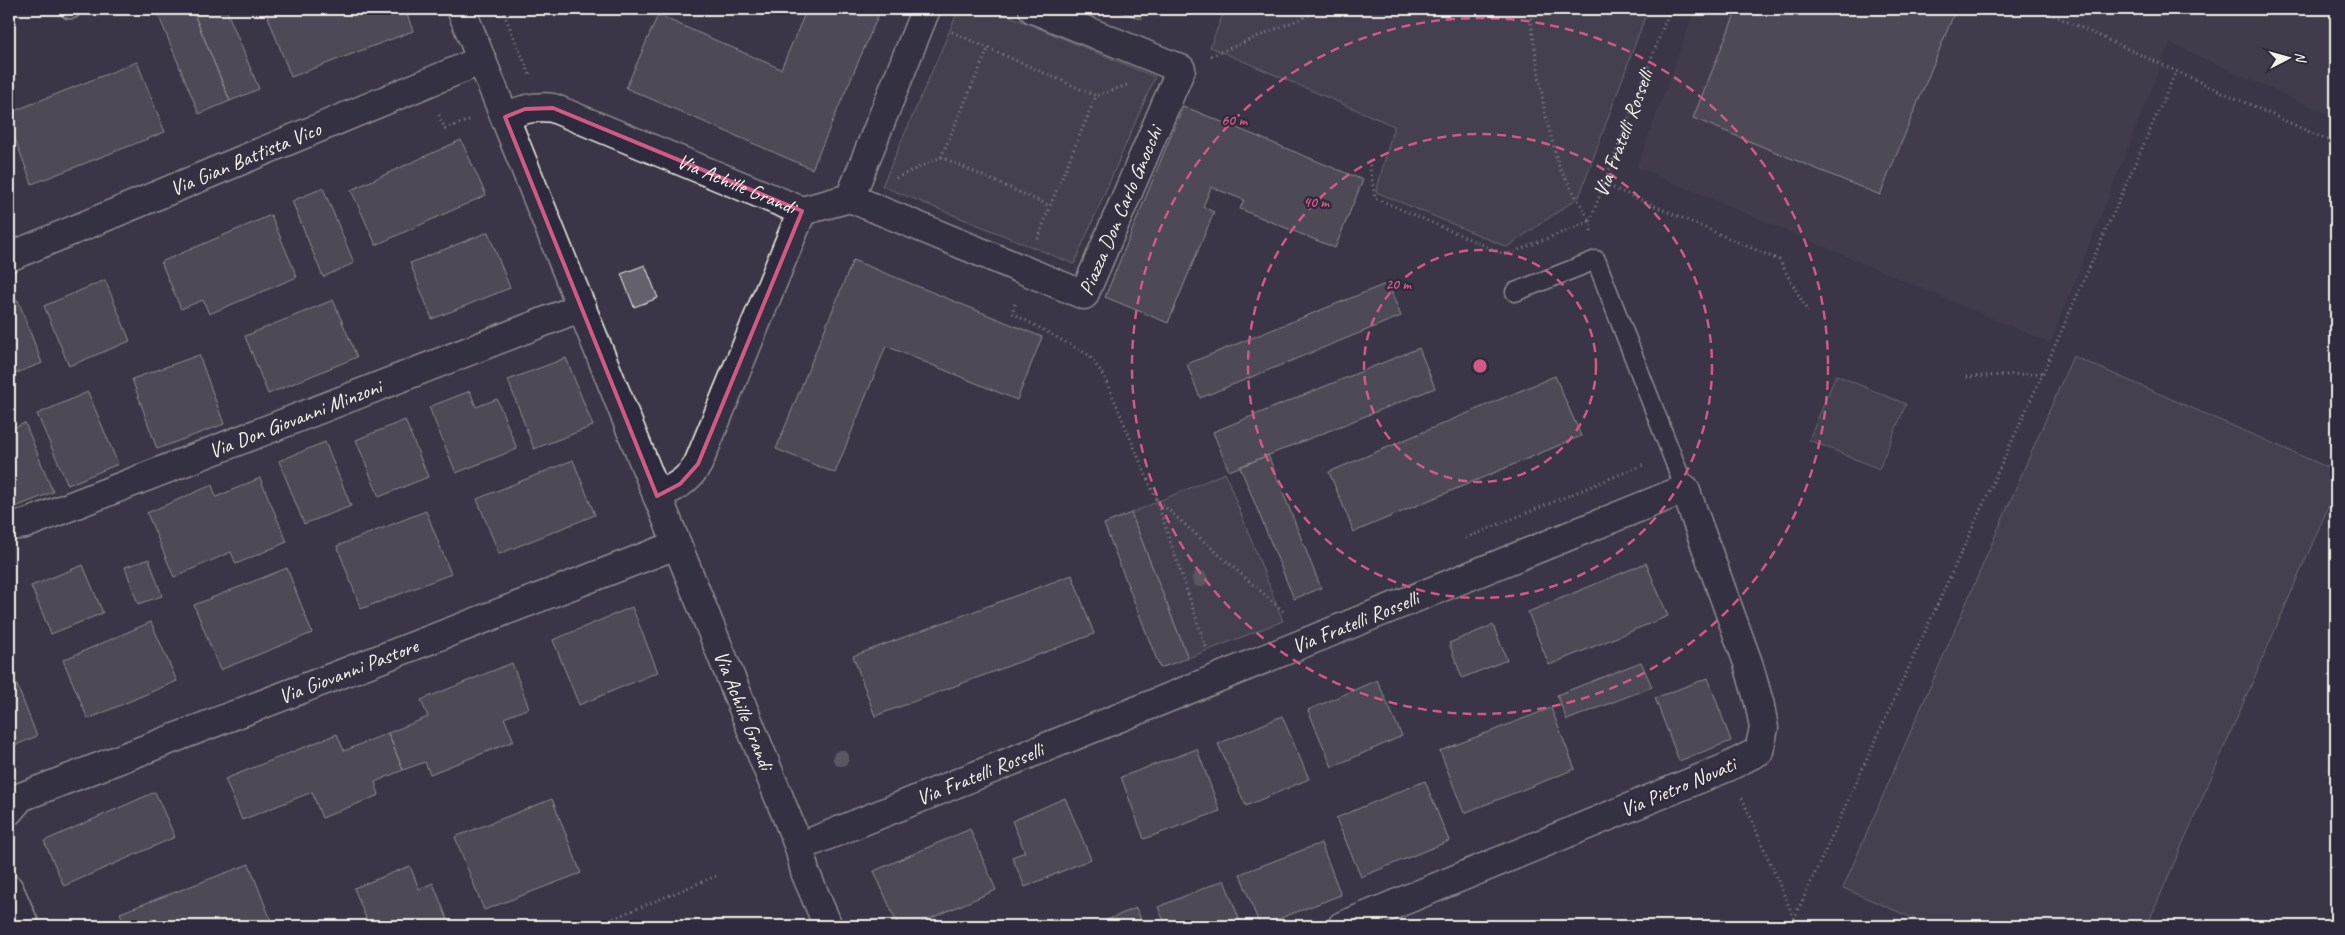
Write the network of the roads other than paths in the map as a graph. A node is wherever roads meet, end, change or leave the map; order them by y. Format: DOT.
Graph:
graph roads {
  1 [pos="461,9"];
  2 [pos="1033,9"];
  3 [pos="924,14"];
  4 [pos="482,60"];
  5 [pos="505,117"];
  6 [pos="850,198"];
  7 [pos="802,211"];
  8 [pos="9,257"];
  9 [pos="1515,292"];
  10 [pos="582,307"];
  11 [pos="1685,489"];
  12 [pos="657,496"];
  13 [pos="9,526"];
  14 [pos="676,545"];
  15 [pos="15,804"];
  16 [pos="799,847"];
  17 [pos="9,889"];
  18 [pos="24,926"];
  19 [pos="828,926"];
  20 [pos="1342,926"];
  1 -- 4 [label="street, Via Achille Grandi"];
  2 -- 6 [label="street, Piazza Don Carlo Gnocchi"];
  3 -- 6 [label="street"];
  4 -- 5 [label="street, Via Achille Grandi"];
  4 -- 8 [label="street, Via Gian Battista Vico"];
  5 -- 7 [label="street, Via Achille Grandi"];
  5 -- 10 [label="street, Via Achille Grandi"];
  6 -- 7 [label="street"];
  7 -- 12 [label="street, Via Achille Grandi"];
  9 -- 11 [label="lane"];
  10 -- 12 [label="street, Via Achille Grandi"];
  10 -- 13 [label="street, Via Don Giovanni Minzoni"];
  11 -- 16 [label="street, Via Fratelli Rosselli"];
  11 -- 20 [label="street, Via Pietro Novati"];
  12 -- 14 [label="street, Via Achille Grandi"];
  14 -- 15 [label="street, Via Giovanni Pastore"];
  14 -- 16 [label="street, Via Achille Grandi"];
  16 -- 19 [label="street, Via Achille Grandi"];
  17 -- 18 [label="street"];
}
